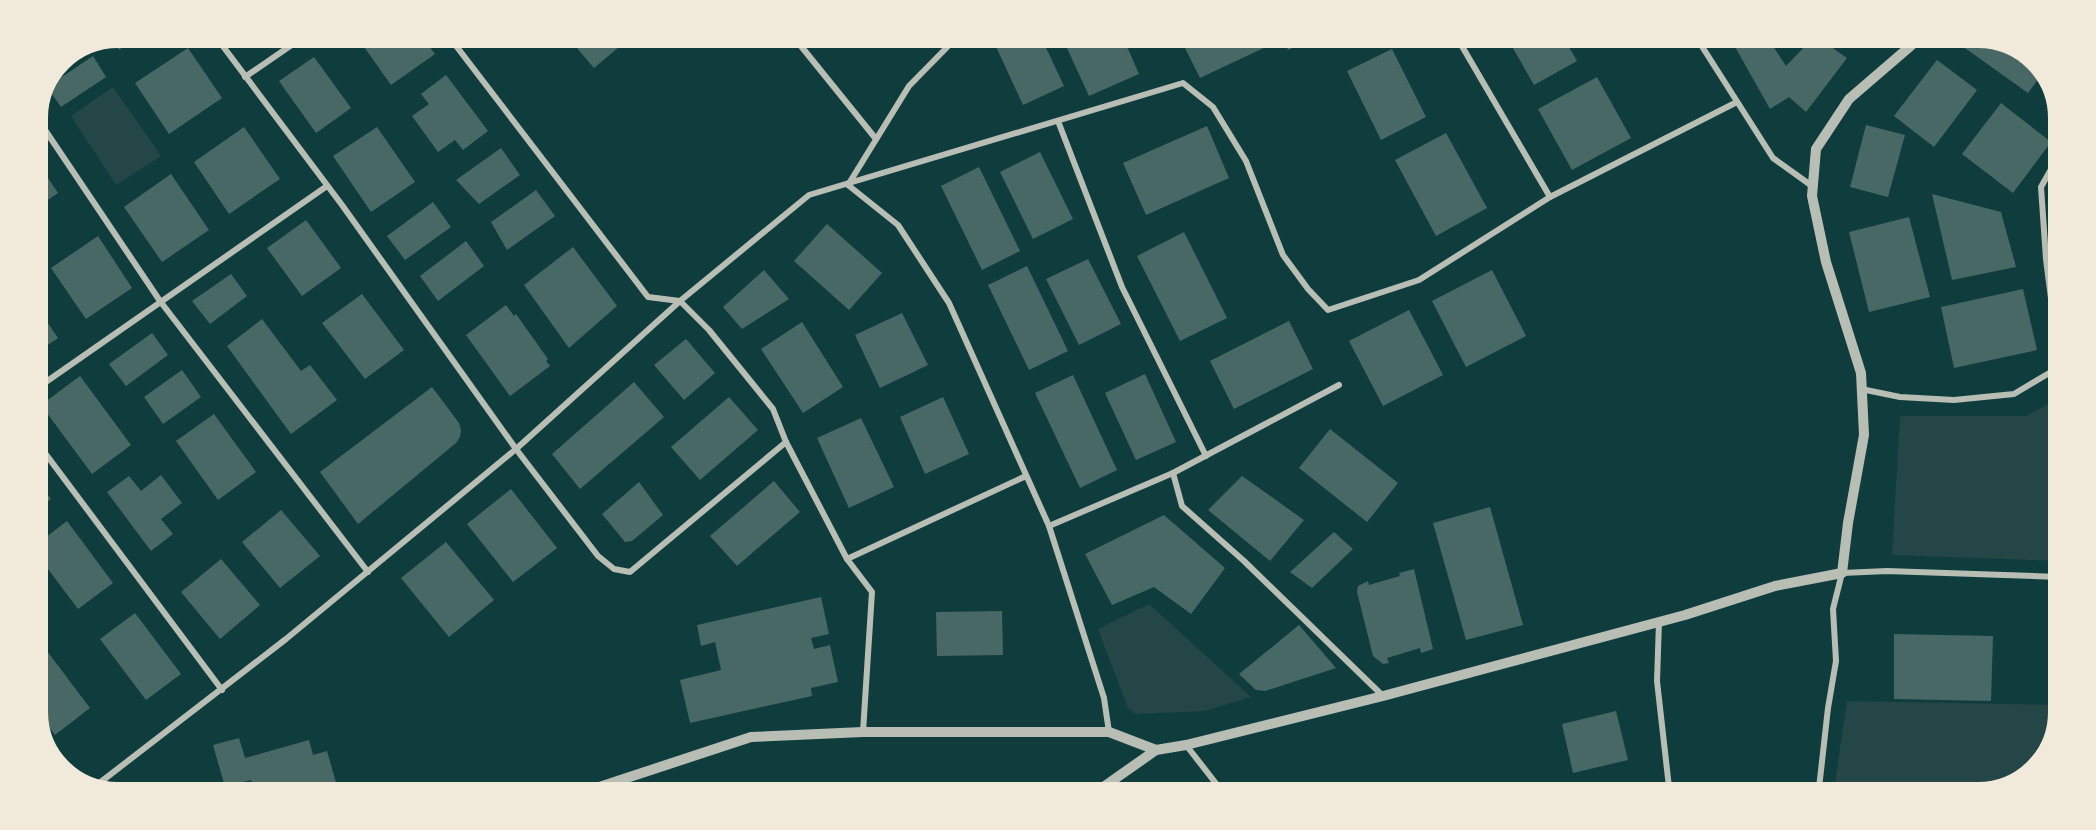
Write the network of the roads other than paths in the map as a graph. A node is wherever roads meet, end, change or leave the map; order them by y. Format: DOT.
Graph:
graph roads {
  1 [pos="220,43"];
  2 [pos="294,43"];
  3 [pos="454,43"];
  4 [pos="798,43"];
  5 [pos="951,43"];
  6 [pos="1460,43"];
  7 [pos="1700,43"];
  8 [pos="1914,43"];
  9 [pos="245,77"];
  10 [pos="1737,102"];
  11 [pos="1058,121"];
  12 [pos="43,127"];
  13 [pos="876,139"];
  14 [pos="2052,167"];
  15 [pos="848,185"];
  16 [pos="327,186"];
  17 [pos="1812,186"];
  18 [pos="1550,197"];
  19 [pos="160,301"];
  20 [pos="680,301"];
  21 [pos="2052,306"];
  22 [pos="2052,371"];
  23 [pos="43,384"];
  24 [pos="1339,385"];
  25 [pos="1861,389"];
  26 [pos="786,442"];
  27 [pos="516,449"];
  28 [pos="44,451"];
  29 [pos="1206,456"];
  30 [pos="1173,473"];
  31 [pos="1026,476"];
  32 [pos="1049,526"];
  33 [pos="847,559"];
  34 [pos="368,572"];
  35 [pos="1842,573"];
  36 [pos="2052,578"];
  37 [pos="1659,622"];
  38 [pos="222,690"];
  39 [pos="1383,696"];
  40 [pos="863,732"];
  41 [pos="1110,732"];
  42 [pos="1186,744"];
  43 [pos="1156,750"];
  44 [pos="98,784"];
  45 [pos="602,786"];
  46 [pos="1105,786"];
  47 [pos="1218,786"];
  48 [pos="1669,786"];
  49 [pos="1819,786"];
  1 -- 9 [label="street"];
  2 -- 9 [label="street"];
  3 -- 20 [label="street"];
  4 -- 13 [label="street"];
  5 -- 13 [label="street"];
  6 -- 18 [label="street"];
  7 -- 10 [label="street"];
  8 -- 17 [label="street"];
  9 -- 16 [label="street"];
  10 -- 17 [label="street"];
  10 -- 18 [label="street"];
  11 -- 15 [label="street"];
  11 -- 18 [label="street"];
  11 -- 29 [label="street"];
  12 -- 19 [label="street"];
  13 -- 15 [label="street"];
  14 -- 21 [label="street"];
  15 -- 20 [label="street"];
  15 -- 31 [label="street"];
  16 -- 19 [label="street"];
  16 -- 27 [label="street"];
  17 -- 25 [label="street"];
  19 -- 23 [label="street"];
  19 -- 34 [label="street"];
  20 -- 26 [label="street"];
  20 -- 27 [label="street"];
  22 -- 25 [label="street"];
  24 -- 29 [label="street"];
  25 -- 35 [label="street"];
  26 -- 27 [label="street"];
  26 -- 33 [label="street"];
  27 -- 34 [label="street"];
  28 -- 38 [label="street"];
  29 -- 30 [label="street"];
  30 -- 32 [label="street"];
  30 -- 39 [label="street"];
  31 -- 32 [label="street"];
  31 -- 33 [label="street"];
  32 -- 41 [label="street"];
  33 -- 40 [label="street"];
  34 -- 38 [label="street"];
  35 -- 36 [label="street"];
  35 -- 37 [label="street"];
  35 -- 49 [label="street"];
  37 -- 39 [label="street"];
  37 -- 48 [label="street"];
  38 -- 44 [label="street"];
  39 -- 42 [label="street"];
  40 -- 41 [label="street"];
  40 -- 45 [label="street"];
  41 -- 43 [label="street"];
  42 -- 43 [label="street"];
  42 -- 47 [label="street"];
  43 -- 46 [label="street"];
}
